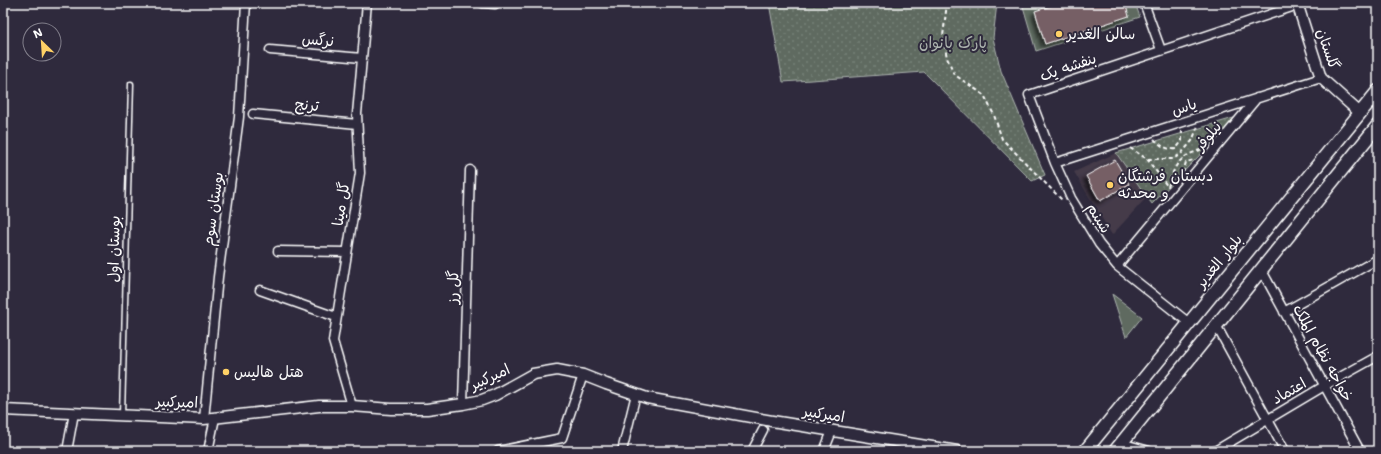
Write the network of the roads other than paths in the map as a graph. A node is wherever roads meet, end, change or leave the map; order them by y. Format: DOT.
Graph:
graph roads {
  1 [pos="246,3"];
  2 [pos="367,3"];
  3 [pos="482,3"];
  4 [pos="1144,3"];
  5 [pos="494,4"];
  6 [pos="1299,4"];
  7 [pos="270,50"];
  8 [pos="1161,50"];
  9 [pos="362,58"];
  10 [pos="1321,78"];
  11 [pos="130,84"];
  12 [pos="1378,91"];
  13 [pos="1029,95"];
  14 [pos="1258,98"];
  15 [pos="1360,113"];
  16 [pos="254,114"];
  17 [pos="357,124"];
  18 [pos="1378,125"];
  19 [pos="1055,162"];
  20 [pos="470,170"];
  21 [pos="278,252"];
  22 [pos="347,252"];
  23 [pos="1378,260"];
  24 [pos="1117,266"];
  25 [pos="1261,269"];
  26 [pos="260,290"];
  27 [pos="1284,312"];
  28 [pos="336,317"];
  29 [pos="1189,323"];
  30 [pos="1216,325"];
  31 [pos="1378,356"];
  32 [pos="583,375"];
  33 [pos="1324,386"];
  34 [pos="636,394"];
  35 [pos="463,404"];
  36 [pos="352,406"];
  37 [pos="3,410"];
  38 [pos="74,413"];
  39 [pos="122,415"];
  40 [pos="204,418"];
  41 [pos="215,418"];
  42 [pos="1268,419"];
  43 [pos="763,430"];
  44 [pos="832,431"];
  45 [pos="1118,447"];
  46 [pos="67,451"];
  47 [pos="208,451"];
  48 [pos="498,451"];
  49 [pos="622,451"];
  50 [pos="752,451"];
  51 [pos="824,451"];
  52 [pos="958,451"];
  53 [pos="1085,451"];
  54 [pos="1149,451"];
  55 [pos="1215,451"];
  56 [pos="1285,451"];
  57 [pos="1360,451"];
  1 -- 40 [label="street, بوستان سوم"];
  2 -- 9 [label="street, گل مینا"];
  3 -- 5 [label="street"];
  4 -- 8 [label="street"];
  6 -- 8 [label="street, بنفشه یک"];
  6 -- 10 [label="street, گلستان"];
  7 -- 9 [label="street, نرگس"];
  8 -- 13 [label="street, بنفشه یک"];
  9 -- 17 [label="street, گل مینا"];
  10 -- 14 [label="street, یاس"];
  10 -- 15 [label="street, گلستان"];
  11 -- 39 [label="lane, بوستان اول"];
  12 -- 15 [label="main road, بلوار الغدیر"];
  13 -- 19 [label="street, شبنم"];
  14 -- 19 [label="street, یاس"];
  14 -- 24 [label="street, نیلوفر"];
  15 -- 29 [label="main road, بلوار الغدیر"];
  16 -- 17 [label="street, ترنج"];
  17 -- 22 [label="street, گل مینا"];
  18 -- 25 [label="main road"];
  19 -- 24 [label="street, شبنم"];
  20 -- 35 [label="street, گل رز"];
  21 -- 22 [label="street"];
  22 -- 28 [label="street, گل مینا"];
  23 -- 27 [label="street"];
  24 -- 29 [label="street, شبنم"];
  25 -- 27 [label="street, خواجه نظام الملک"];
  25 -- 30 [label="main road"];
  26 -- 28 [label="street"];
  27 -- 33 [label="street, خواجه نظام الملک"];
  28 -- 36 [label="street, گل مینا"];
  29 -- 53 [label="main road, بلوار الغدیر"];
  30 -- 42 [label="street"];
  30 -- 45 [label="main road"];
  31 -- 33 [label="street, اعتماد"];
  32 -- 34 [label="street, امیرکبیر"];
  32 -- 35 [label="street, امیرکبیر"];
  32 -- 48 [label="street"];
  33 -- 42 [label="street, اعتماد"];
  33 -- 57 [label="street, خواجه نظام الملک"];
  34 -- 44 [label="street, امیرکبیر"];
  34 -- 49 [label="street"];
  35 -- 36 [label="street, امیرکبیر"];
  36 -- 41 [label="street, امیرکبیر"];
  37 -- 38 [label="street, امیرکبیر"];
  38 -- 39 [label="street, امیرکبیر"];
  38 -- 46 [label="street"];
  39 -- 40 [label="street, امیرکبیر"];
  40 -- 41 [label="street, امیرکبیر"];
  41 -- 47 [label="street"];
  42 -- 55 [label="street, اعتماد"];
  42 -- 56 [label="street"];
  43 -- 50 [label="street"];
  44 -- 51 [label="street"];
  44 -- 52 [label="street, امیرکبیر"];
  45 -- 54 [label="street"];
}
